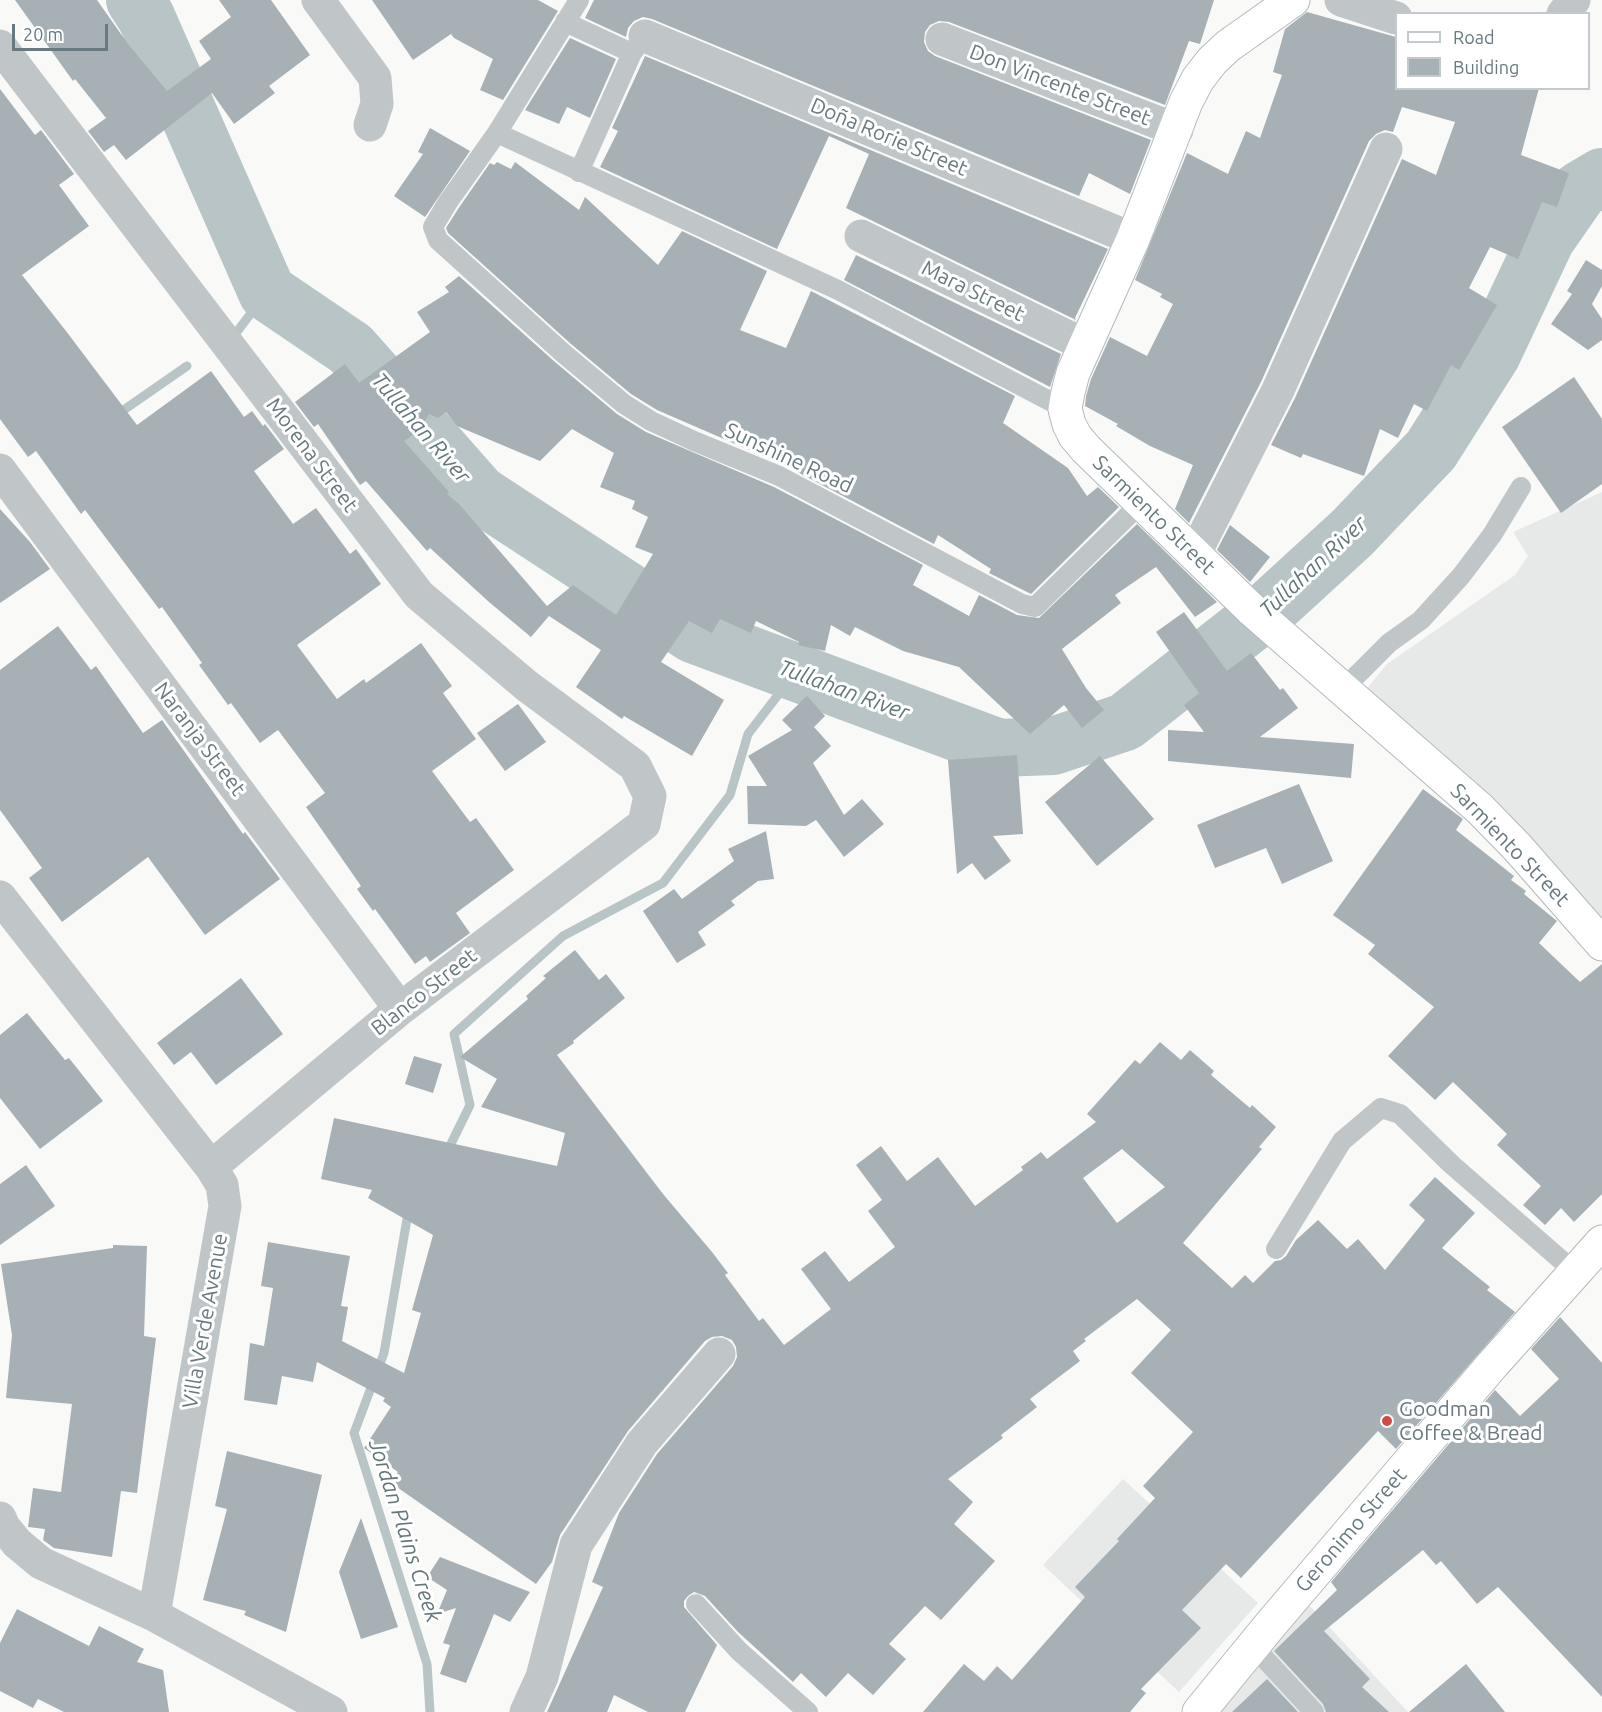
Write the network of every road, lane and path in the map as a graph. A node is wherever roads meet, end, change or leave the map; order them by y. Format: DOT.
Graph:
graph roads {
  1 [pos="318,0"];
  2 [pos="579,0"];
  3 [pos="1293,0"];
  4 [pos="1341,0"];
  5 [pos="1574,0"];
  6 [pos="1565,12"];
  7 [pos="1395,18"];
  8 [pos="565,22"];
  9 [pos="942,39"];
  10 [pos="638,44"];
  11 [pos="0,46"];
  12 [pos="370,125"];
  13 [pos="1177,130"];
  14 [pos="497,133"];
  15 [pos="1386,149"];
  16 [pos="579,172"];
  17 [pos="861,236"];
  18 [pos="1133,238"];
  19 [pos="1085,345"];
  20 [pos="1065,409"];
  21 [pos="0,470"];
  22 [pos="1521,487"];
  23 [pos="1141,503"];
  24 [pos="1194,555"];
  25 [pos="1342,689"];
  26 [pos="644,824"];
  27 [pos="0,897"];
  28 [pos="1602,944"];
  29 [pos="400,1009"];
  30 [pos="211,1167"];
  31 [pos="1602,1242"];
  32 [pos="1276,1249"];
  33 [pos="1576,1273"];
  34 [pos="719,1354"];
  35 [pos="0,1518"];
  36 [pos="696,1604"];
  37 [pos="154,1615"];
  38 [pos="1253,1646"];
  39 [pos="331,1712"];
  40 [pos="526,1712"];
  41 [pos="808,1712"];
  42 [pos="1199,1712"];
  43 [pos="1314,1712"];
  1 -- 12 [label="street"];
  2 -- 8 [label="lane"];
  3 -- 13 [label="street"];
  4 -- 7 [label="street"];
  5 -- 6 [label="street"];
  8 -- 10 [label="lane"];
  8 -- 14 [label="lane"];
  9 -- 13 [label="street, Don Vincente Street"];
  10 -- 16 [label="lane"];
  10 -- 18 [label="street, Doña Rorie Street"];
  11 -- 26 [label="street, Morena Street"];
  13 -- 18 [label="street"];
  14 -- 16 [label="lane"];
  14 -- 23 [label="lane, Sunshine Road"];
  15 -- 24 [label="street"];
  16 -- 20 [label="lane"];
  17 -- 19 [label="street, Mara Street"];
  18 -- 19 [label="street"];
  19 -- 20 [label="street"];
  20 -- 23 [label="street, Sarmiento Street"];
  21 -- 29 [label="street, Naranja Street"];
  22 -- 25 [label="lane"];
  23 -- 24 [label="street, Sarmiento Street"];
  24 -- 25 [label="street, Sarmiento Street"];
  25 -- 28 [label="street, Sarmiento Street"];
  26 -- 29 [label="street, Blanco Street"];
  27 -- 30 [label="street, Villa Verde Avenue"];
  29 -- 30 [label="street, Blanco Street"];
  30 -- 37 [label="street, Villa Verde Avenue"];
  31 -- 33 [label="street, Geronimo Street"];
  32 -- 33 [label="lane"];
  33 -- 38 [label="street, Geronimo Street"];
  34 -- 40 [label="street"];
  35 -- 37 [label="street"];
  36 -- 41 [label="lane"];
  37 -- 39 [label="street"];
  38 -- 42 [label="street, Geronimo Street"];
  38 -- 43 [label="lane"];
}
